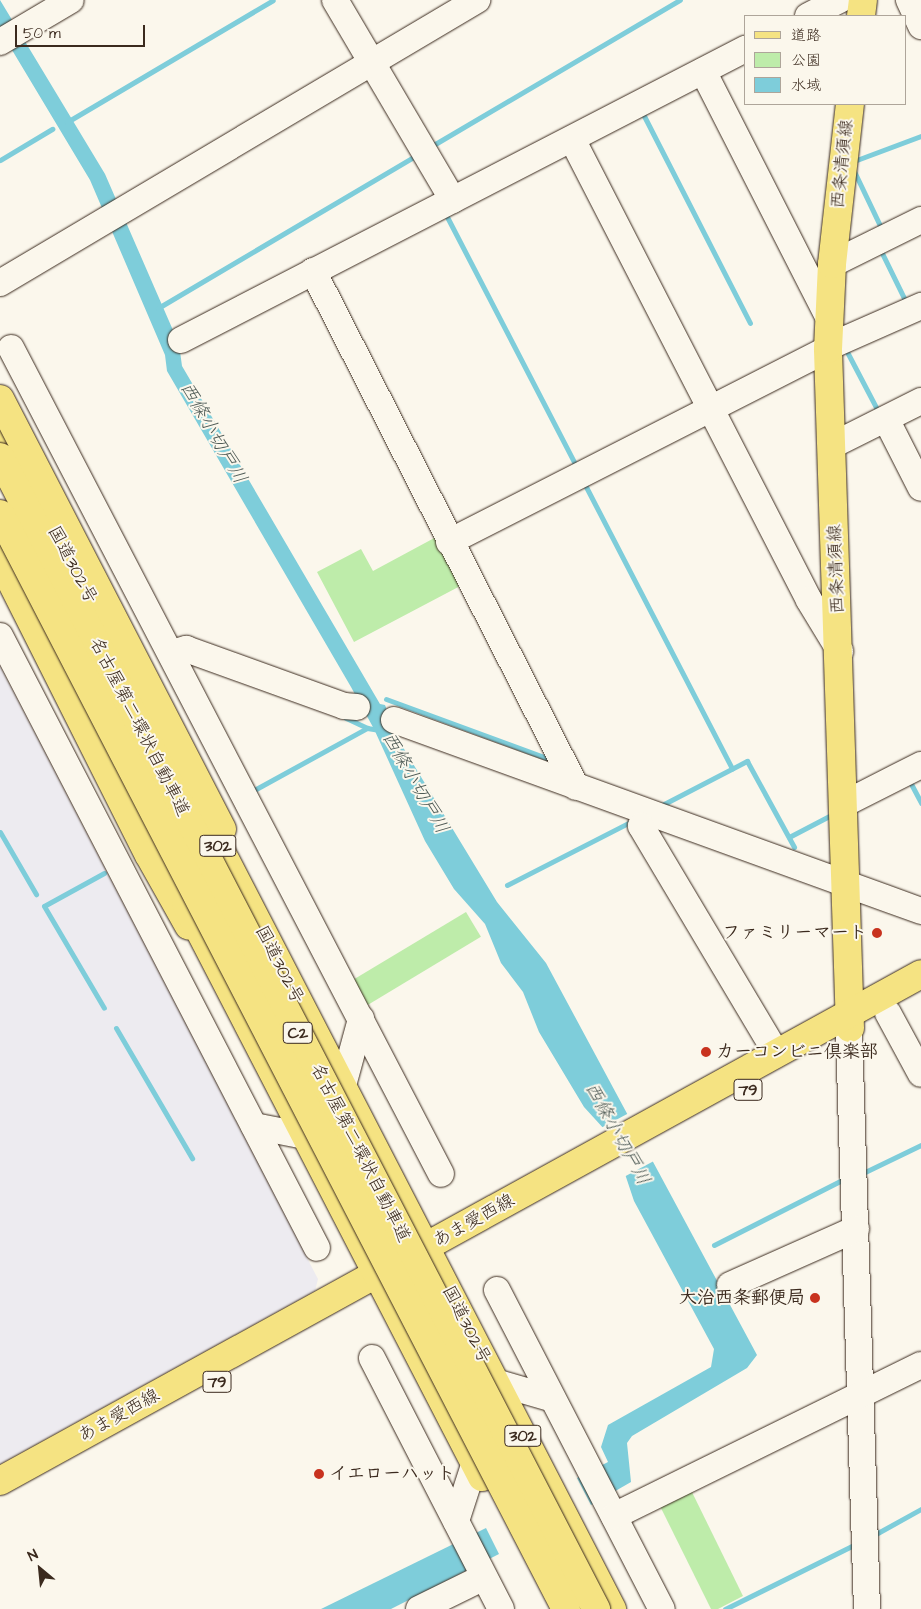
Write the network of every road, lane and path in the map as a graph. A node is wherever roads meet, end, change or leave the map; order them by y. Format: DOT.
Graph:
graph roads {
  1 [pos="71,0"];
  2 [pos="335,0"];
  3 [pos="477,0"];
  4 [pos="839,0"];
  5 [pos="862,0"];
  6 [pos="909,0"];
  7 [pos="810,15"];
  8 [pos="860,15"];
  9 [pos="921,26"];
  10 [pos="8,37"];
  11 [pos="744,50"];
  12 [pos="371,62"];
  13 [pos="703,71"];
  14 [pos="850,105"];
  15 [pos="572,139"];
  16 [pos="453,200"];
  17 [pos="921,220"];
  18 [pos="832,264"];
  19 [pos="313,271"];
  20 [pos="0,283"];
  21 [pos="921,306"];
  22 [pos="829,318"];
  23 [pos="181,340"];
  24 [pos="11,348"];
  25 [pos="828,348"];
  26 [pos="0,398"];
  27 [pos="921,402"];
  28 [pos="710,411"];
  29 [pos="886,419"];
  30 [pos="0,429"];
  31 [pos="833,445"];
  32 [pos="6,455"];
  33 [pos="69,460"];
  34 [pos="20,487"];
  35 [pos="921,488"];
  36 [pos="0,514"];
  37 [pos="0,542"];
  38 [pos="449,542"];
  39 [pos="0,559"];
  40 [pos="0,636"];
  41 [pos="840,651"];
  42 [pos="171,653"];
  43 [pos="357,707"];
  44 [pos="394,720"];
  45 [pos="921,764"];
  46 [pos="576,786"];
  47 [pos="844,804"];
  48 [pos="648,813"];
  49 [pos="846,884"];
  50 [pos="921,911"];
  51 [pos="921,974"];
  52 [pos="921,994"];
  53 [pos="295,996"];
  54 [pos="888,1013"];
  55 [pos="360,1019"];
  56 [pos="247,1022"];
  57 [pos="850,1024"];
  58 [pos="777,1054"];
  59 [pos="921,1074"];
  60 [pos="342,1089"];
  61 [pos="254,1126"];
  62 [pos="306,1136"];
  63 [pos="642,1138"];
  64 [pos="441,1174"];
  65 [pos="856,1229"];
  66 [pos="317,1248"];
  67 [pos="430,1256"];
  68 [pos="381,1282"];
  69 [pos="730,1285"];
  70 [pos="497,1290"];
  71 [pos="372,1358"];
  72 [pos="921,1365"];
  73 [pos="495,1382"];
  74 [pos="861,1396"];
  75 [pos="553,1399"];
  76 [pos="475,1462"];
  77 [pos="0,1481"];
  78 [pos="0,1500"];
  79 [pos="610,1509"];
  80 [pos="459,1529"];
  81 [pos="482,1573"];
  82 [pos="419,1609"];
  83 [pos="500,1609"];
  84 [pos="551,1609"];
  85 [pos="566,1609"];
  86 [pos="596,1609"];
  87 [pos="612,1609"];
  88 [pos="627,1609"];
  89 [pos="662,1609"];
  90 [pos="868,1609"];
  1 -- 10 [label="street"];
  2 -- 12 [label="street"];
  3 -- 12 [label="street"];
  4 -- 7 [label="street"];
  5 -- 8 [label="main road"];
  6 -- 9 [label="street"];
  11 -- 13 [label="street"];
  12 -- 16 [label="street"];
  12 -- 20 [label="street"];
  13 -- 15 [label="street"];
  13 -- 22 [label="street"];
  14 -- 18 [label="main road, 西条清須線"];
  15 -- 16 [label="street"];
  15 -- 28 [label="street"];
  16 -- 19 [label="street"];
  17 -- 18 [label="street"];
  18 -- 22 [label="main road, 西条清須線"];
  19 -- 23 [label="street"];
  19 -- 38 [label="street"];
  21 -- 25 [label="street"];
  22 -- 25 [label="main road, 西条清須線"];
  24 -- 33 [label="street"];
  25 -- 28 [label="street"];
  25 -- 31 [label="main road, 西条清須線"];
  26 -- 53 [label="main road, bridge"];
  27 -- 29 [label="street"];
  28 -- 38 [label="street"];
  28 -- 41 [label="street"];
  29 -- 31 [label="street"];
  29 -- 35 [label="street"];
  30 -- 32 [label="main road, 国道302号 / 302"];
  30 -- 34 [label="main road, 国道302号 / 302"];
  31 -- 41 [label="main road, 西条清須線"];
  32 -- 33 [label="street"];
  32 -- 53 [label="main road, 国道302号 / 302"];
  32 -- 86 [label="main road, 名古屋第二環状自動車道 / C2, bridge"];
  33 -- 42 [label="street"];
  34 -- 37 [label="street"];
  34 -- 56 [label="main road, 国道302号 / 302"];
  36 -- 85 [label="main road, 名古屋第二環状自動車道 / C2, bridge"];
  38 -- 46 [label="street"];
  39 -- 56 [label="main road"];
  40 -- 61 [label="street"];
  41 -- 47 [label="main road, 西条清須線"];
  42 -- 43 [label="street"];
  42 -- 55 [label="street"];
  44 -- 46 [label="street"];
  45 -- 47 [label="street"];
  46 -- 48 [label="street"];
  47 -- 49 [label="main road, 西条清須線"];
  48 -- 49 [label="street"];
  48 -- 58 [label="street"];
  49 -- 50 [label="street"];
  49 -- 57 [label="main road, 西条清須線"];
  51 -- 57 [label="main road, あま愛西線 / 79"];
  52 -- 54 [label="main road, あま愛西線 / 79"];
  53 -- 60 [label="main road, 国道302号 / 302"];
  54 -- 57 [label="main road, あま愛西線 / 79"];
  54 -- 59 [label="street"];
  55 -- 60 [label="street"];
  55 -- 64 [label="street"];
  56 -- 62 [label="main road, 国道302号 / 302"];
  57 -- 58 [label="main road, あま愛西線 / 79"];
  57 -- 63 [label="main road, あま愛西線 / 79"];
  57 -- 65 [label="street"];
  58 -- 63 [label="main road, あま愛西線 / 79"];
  60 -- 67 [label="main road, 国道302号 / 302"];
  61 -- 62 [label="street"];
  61 -- 66 [label="street"];
  62 -- 68 [label="main road, 国道302号 / 302"];
  63 -- 67 [label="main road, あま愛西線 / 79"];
  65 -- 69 [label="street"];
  65 -- 74 [label="street"];
  67 -- 68 [label="main road, あま愛西線 / 79"];
  67 -- 73 [label="main road, 国道302号 / 302"];
  68 -- 76 [label="main road, 国道302号 / 302"];
  68 -- 77 [label="main road, あま愛西線 / 79"];
  68 -- 78 [label="main road, あま愛西線 / 79"];
  70 -- 75 [label="street"];
  71 -- 80 [label="street"];
  72 -- 74 [label="street"];
  73 -- 75 [label="street"];
  73 -- 87 [label="main road, 国道302号 / 302"];
  73 -- 88 [label="main road"];
  74 -- 79 [label="street"];
  74 -- 90 [label="street"];
  75 -- 79 [label="street"];
  76 -- 80 [label="street"];
  76 -- 84 [label="main road, 国道302号 / 302"];
  79 -- 89 [label="street"];
  80 -- 81 [label="street"];
  81 -- 82 [label="street"];
  81 -- 83 [label="street"];
}
